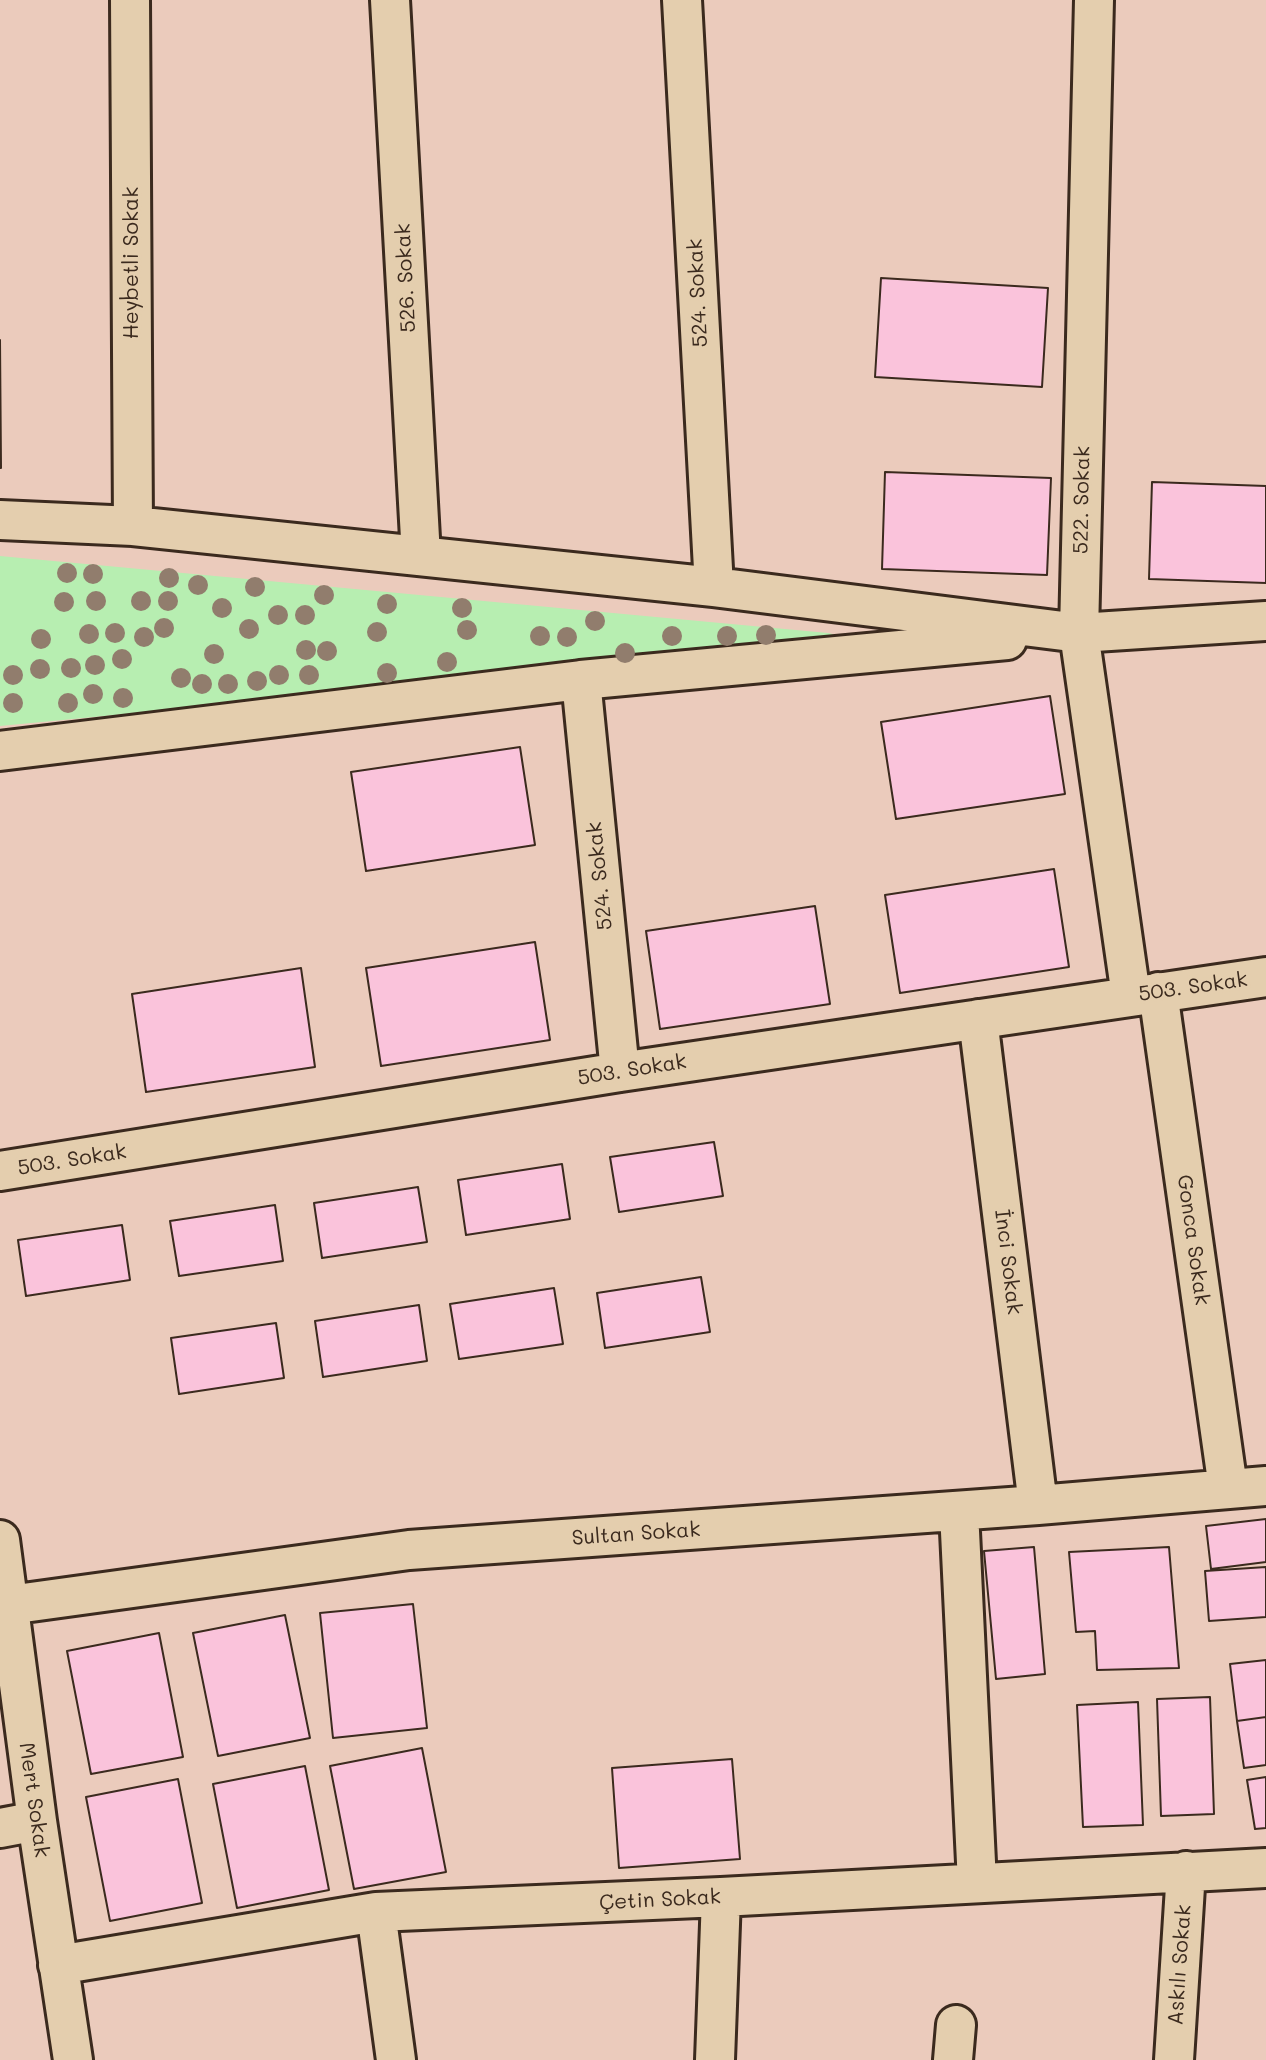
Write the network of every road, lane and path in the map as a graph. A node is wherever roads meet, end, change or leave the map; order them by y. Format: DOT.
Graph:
graph roads {
  1 [pos="130,0"];
  2 [pos="390,0"];
  3 [pos="682,0"];
  4 [pos="1094,0"];
  5 [pos="0,520"];
  6 [pos="134,526"];
  7 [pos="421,556"];
  8 [pos="714,587"];
  9 [pos="1266,621"];
  10 [pos="1079,633"];
  11 [pos="581,680"];
  12 [pos="0,751"];
  13 [pos="1266,977"];
  14 [pos="1145,994"];
  15 [pos="978,1019"];
  16 [pos="620,1072"];
  17 [pos="0,1171"];
  18 [pos="1266,1486"];
  19 [pos="1228,1488"];
  20 [pos="1038,1505"];
  21 [pos="959,1511"];
  22 [pos="0,1540"];
  23 [pos="9,1605"];
  24 [pos="18,1824"];
  25 [pos="1266,1868"];
  26 [pos="1186,1871"];
  27 [pos="977,1882"];
  28 [pos="721,1897"];
  29 [pos="376,1912"];
  30 [pos="58,1965"];
  31 [pos="74,2060"];
  32 [pos="396,2060"];
  33 [pos="715,2060"];
  34 [pos="1174,2060"];
  1 -- 6 [label="street, Heybetli Sokak"];
  2 -- 7 [label="street, 526. Sokak"];
  3 -- 8 [label="street, 524. Sokak"];
  4 -- 10 [label="street, 522. Sokak"];
  5 -- 6 [label="street"];
  6 -- 7 [label="street"];
  7 -- 8 [label="street"];
  8 -- 10 [label="street"];
  9 -- 10 [label="street"];
  10 -- 11 [label="street"];
  10 -- 14 [label="street, 522. Sokak"];
  11 -- 12 [label="street"];
  11 -- 16 [label="street, 524. Sokak"];
  13 -- 14 [label="street, 503. Sokak"];
  14 -- 15 [label="street, 503. Sokak"];
  14 -- 19 [label="street, Gonca Sokak"];
  15 -- 16 [label="street, 503. Sokak"];
  15 -- 20 [label="street, İnci Sokak"];
  16 -- 17 [label="street, 503. Sokak"];
  18 -- 19 [label="street, Sultan Sokak"];
  19 -- 20 [label="street, Sultan Sokak"];
  20 -- 21 [label="street, Sultan Sokak"];
  21 -- 23 [label="street, Sultan Sokak"];
  21 -- 27 [label="street"];
  22 -- 23 [label="street, Mert Sokak"];
  23 -- 24 [label="street, Mert Sokak"];
  24 -- 30 [label="street, Mert Sokak"];
  25 -- 26 [label="street, Çetin Sokak"];
  26 -- 27 [label="street, Çetin Sokak"];
  26 -- 34 [label="street, Askılı Sokak"];
  27 -- 28 [label="street, Çetin Sokak"];
  28 -- 29 [label="street, Çetin Sokak"];
  28 -- 33 [label="street"];
  29 -- 30 [label="street, Çetin Sokak"];
  29 -- 32 [label="street"];
  30 -- 31 [label="street, Mert Sokak"];
}
